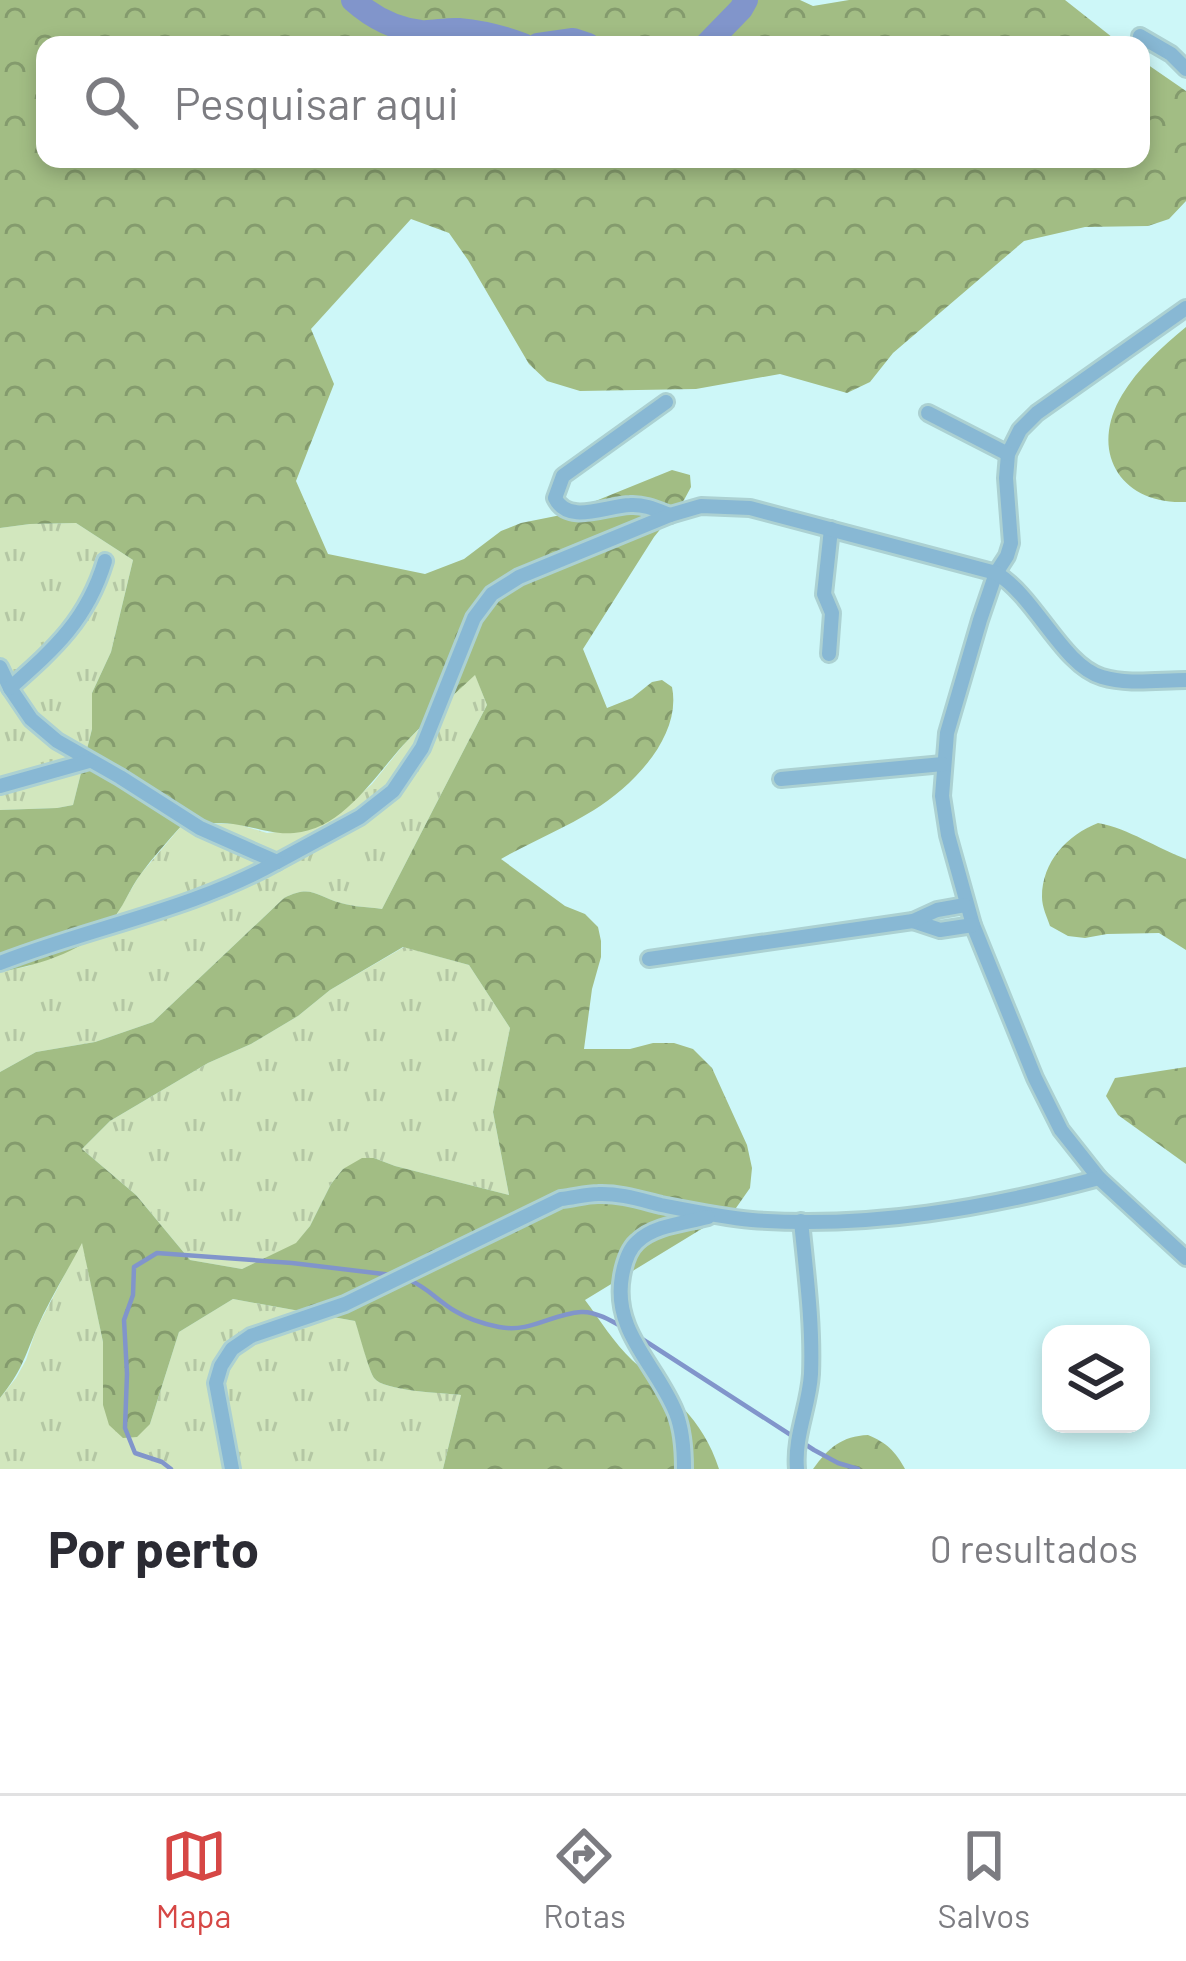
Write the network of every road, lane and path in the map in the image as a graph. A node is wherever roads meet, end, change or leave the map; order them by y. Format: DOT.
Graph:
graph roads {
  1 [pos="1150,42"];
  2 [pos="1186,69"];
  3 [pos="1186,308"];
  4 [pos="666,402"];
  5 [pos="928,413"];
  6 [pos="1008,454"];
  7 [pos="670,515"];
  8 [pos="831,529"];
  9 [pos="105,560"];
  10 [pos="996,572"];
  11 [pos="829,654"];
  12 [pos="0,668"];
  13 [pos="1186,680"];
  14 [pos="10,688"];
  15 [pos="89,760"];
  16 [pos="943,764"];
  17 [pos="781,779"];
  18 [pos="0,786"];
  19 [pos="230,844"];
  20 [pos="277,862"];
  21 [pos="242,881"];
  22 [pos="965,905"];
  23 [pos="913,921"];
  24 [pos="973,925"];
  25 [pos="649,959"];
  26 [pos="0,963"];
  27 [pos="1099,1178"];
  28 [pos="713,1216"];
  29 [pos="802,1221"];
  30 [pos="1186,1258"];
  31 [pos="232,1469"];
  32 [pos="684,1469"];
  33 [pos="797,1469"];
  1 -- 2 [label="street"];
  3 -- 6 [label="street"];
  4 -- 7 [label="street"];
  5 -- 6 [label="street"];
  6 -- 10 [label="street"];
  7 -- 8 [label="street"];
  7 -- 20 [label="street"];
  8 -- 10 [label="street"];
  8 -- 11 [label="street"];
  9 -- 14 [label="street"];
  10 -- 13 [label="street"];
  10 -- 16 [label="street"];
  12 -- 14 [label="street"];
  14 -- 15 [label="street"];
  15 -- 18 [label="street"];
  15 -- 19 [label="street"];
  16 -- 17 [label="street"];
  16 -- 22 [label="street"];
  19 -- 20 [label="street"];
  19 -- 21 [label="street"];
  20 -- 21 [label="street"];
  21 -- 26 [label="street"];
  22 -- 23 [label="street"];
  22 -- 24 [label="street"];
  23 -- 24 [label="street"];
  23 -- 25 [label="street"];
  24 -- 27 [label="street"];
  27 -- 29 [label="street"];
  27 -- 30 [label="street"];
  28 -- 29 [label="street"];
  28 -- 31 [label="street"];
  28 -- 32 [label="street"];
  29 -- 33 [label="street"];
}
